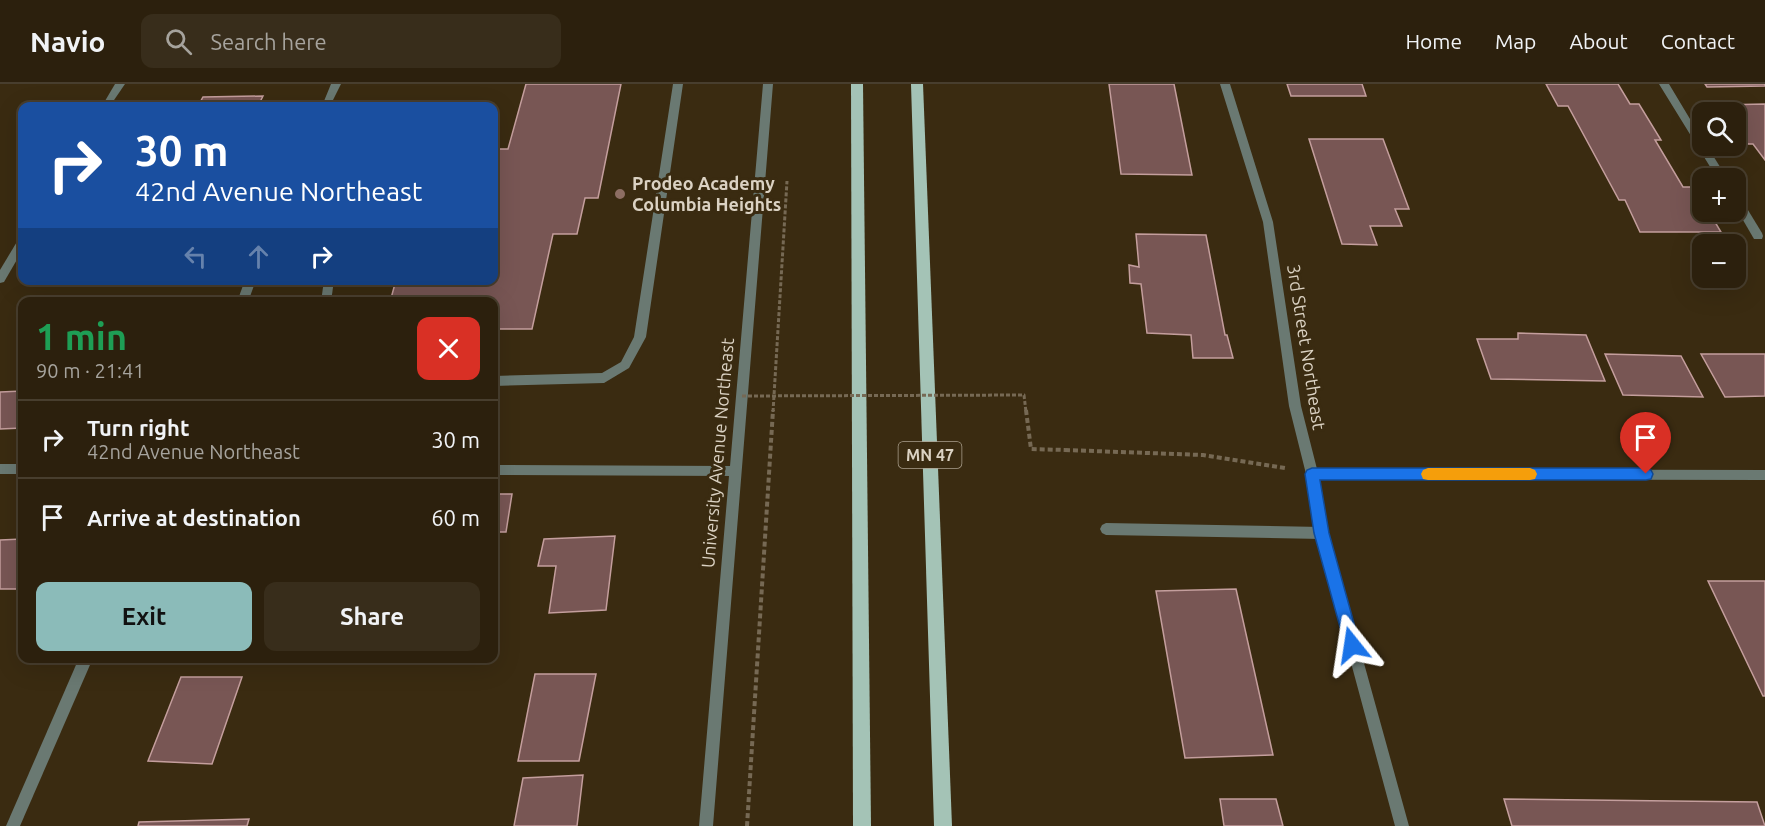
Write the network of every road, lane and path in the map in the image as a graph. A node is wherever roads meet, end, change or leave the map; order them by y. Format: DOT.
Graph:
graph roads {
  1 [pos="120,84"];
  2 [pos="336,84"];
  3 [pos="678,84"];
  4 [pos="768,84"];
  5 [pos="857,84"];
  6 [pos="917,84"];
  7 [pos="1225,84"];
  8 [pos="1664,84"];
  9 [pos="109,102"];
  10 [pos="328,102"];
  11 [pos="1716,168"];
  12 [pos="788,176"];
  13 [pos="1746,216"];
  14 [pos="1758,236"];
  15 [pos="18,250"];
  16 [pos="0,279"];
  17 [pos="498,381"];
  18 [pos="742,396"];
  19 [pos="775,396"];
  20 [pos="0,469"];
  21 [pos="18,469"];
  22 [pos="498,470"];
  23 [pos="736,471"];
  24 [pos="1312,474"];
  25 [pos="1765,475"];
  26 [pos="1106,529"];
  27 [pos="1322,533"];
  28 [pos="84,663"];
  29 [pos="14,826"];
  30 [pos="706,826"];
  31 [pos="747,826"];
  32 [pos="862,826"];
  33 [pos="944,826"];
  34 [pos="1402,826"];
  1 -- 9 [label="street"];
  2 -- 10 [label="street"];
  3 -- 17 [label="street"];
  4 -- 18 [label="street, University Avenue Northeast"];
  5 -- 32 [label="main road"];
  6 -- 33 [label="main road, MN 47"];
  7 -- 24 [label="street, 3rd Street Northeast"];
  8 -- 11 [label="street"];
  12 -- 19 [label="path"];
  13 -- 14 [label="street"];
  15 -- 16 [label="street"];
  18 -- 19 [label="path, bridge"];
  18 -- 23 [label="street, University Avenue Northeast"];
  19 -- 24 [label="path, bridge"];
  19 -- 31 [label="path"];
  20 -- 21 [label="street"];
  22 -- 23 [label="street"];
  23 -- 30 [label="street, University Avenue Northeast"];
  24 -- 25 [label="street"];
  24 -- 27 [label="street, 3rd Street Northeast"];
  26 -- 27 [label="street"];
  27 -- 34 [label="street, 3rd Street Northeast"];
  28 -- 29 [label="street"];
}
